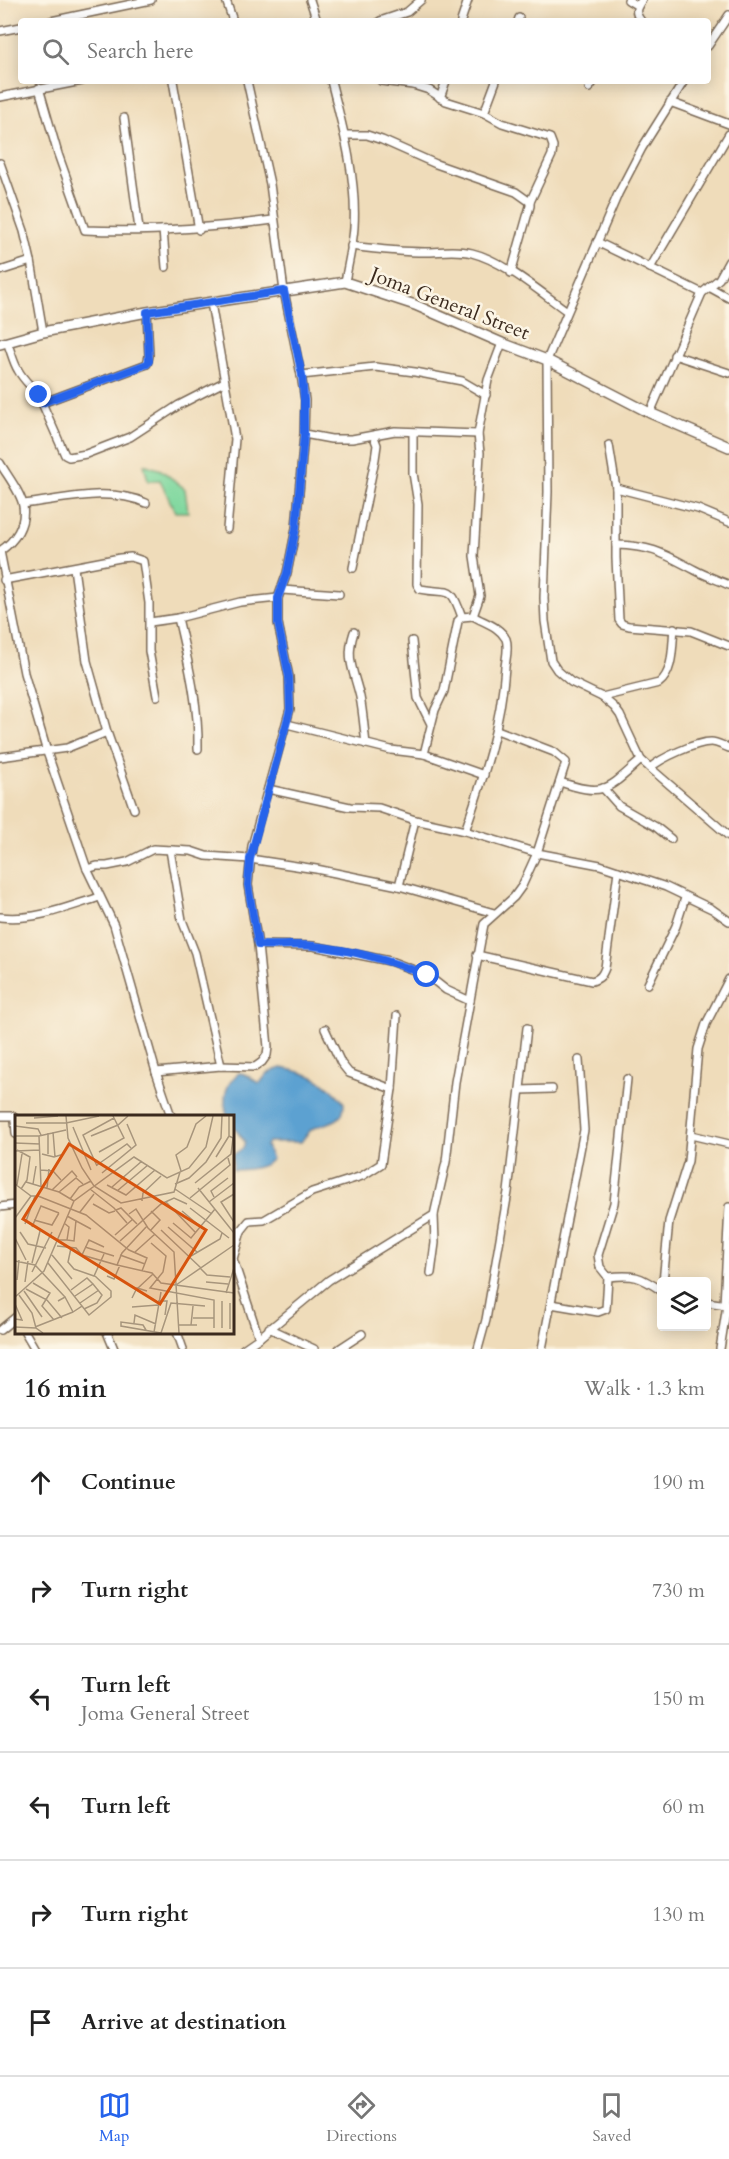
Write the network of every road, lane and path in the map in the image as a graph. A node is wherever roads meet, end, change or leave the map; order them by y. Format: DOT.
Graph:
graph roads {
  1 [pos="151,0"];
  2 [pos="226,0"];
  3 [pos="310,0"];
  4 [pos="421,0"];
  5 [pos="468,0"];
  6 [pos="628,0"];
  7 [pos="640,3"];
  8 [pos="729,15"];
  9 [pos="65,18"];
  10 [pos="232,18"];
  11 [pos="316,18"];
  12 [pos="389,18"];
  13 [pos="462,18"];
  14 [pos="637,18"];
  15 [pos="18,28"];
  16 [pos="0,32"];
  17 [pos="711,42"];
  18 [pos="64,84"];
  19 [pos="174,84"];
  20 [pos="248,84"];
  21 [pos="333,84"];
  22 [pos="405,84"];
  23 [pos="445,84"];
  24 [pos="495,84"];
  25 [pos="682,84"];
  26 [pos="39,88"];
  27 [pos="0,97"];
  28 [pos="440,98"];
  29 [pos="670,102"];
  30 [pos="484,113"];
  31 [pos="124,118"];
  32 [pos="729,124"];
  33 [pos="729,134"];
  34 [pos="346,135"];
  35 [pos="0,163"];
  36 [pos="530,202"];
  37 [pos="273,220"];
  38 [pos="139,230"];
  39 [pos="163,230"];
  40 [pos="199,230"];
  41 [pos="597,242"];
  42 [pos="351,246"];
  43 [pos="31,261"];
  44 [pos="729,261"];
  45 [pos="166,267"];
  46 [pos="650,268"];
  47 [pos="0,271"];
  48 [pos="511,273"];
  49 [pos="345,282"];
  50 [pos="709,287"];
  51 [pos="284,291"];
  52 [pos="702,293"];
  53 [pos="729,298"];
  54 [pos="211,303"];
  55 [pos="567,311"];
  56 [pos="147,312"];
  57 [pos="43,332"];
  58 [pos="4,343"];
  59 [pos="502,343"];
  60 [pos="674,356"];
  61 [pos="547,360"];
  62 [pos="729,373"];
  63 [pos="302,375"];
  64 [pos="224,382"];
  65 [pos="486,395"];
  66 [pos="42,403"];
  67 [pos="650,413"];
  68 [pos="413,433"];
  69 [pos="304,434"];
  70 [pos="478,434"];
  71 [pos="374,436"];
  72 [pos="609,445"];
  73 [pos="729,447"];
  74 [pos="1,466"];
  75 [pos="616,488"];
  76 [pos="146,503"];
  77 [pos="23,504"];
  78 [pos="729,522"];
  79 [pos="227,529"];
  80 [pos="616,544"];
  81 [pos="0,551"];
  82 [pos="74,568"];
  83 [pos="353,568"];
  84 [pos="4,579"];
  85 [pos="729,585"];
  86 [pos="282,590"];
  87 [pos="339,594"];
  88 [pos="278,598"];
  89 [pos="462,616"];
  90 [pos="473,616"];
  91 [pos="178,618"];
  92 [pos="150,622"];
  93 [pos="674,628"];
  94 [pos="354,632"];
  95 [pos="412,641"];
  96 [pos="729,646"];
  97 [pos="158,696"];
  98 [pos="602,697"];
  99 [pos="287,724"];
  100 [pos="431,724"];
  101 [pos="497,730"];
  102 [pos="107,732"];
  103 [pos="366,744"];
  104 [pos="729,748"];
  105 [pos="198,749"];
  106 [pos="47,752"];
  107 [pos="424,754"];
  108 [pos="0,757"];
  109 [pos="641,760"];
  110 [pos="650,768"];
  111 [pos="484,776"];
  112 [pos="560,782"];
  113 [pos="603,788"];
  114 [pos="268,789"];
  115 [pos="134,809"];
  116 [pos="415,820"];
  117 [pos="465,831"];
  118 [pos="729,836"];
  119 [pos="672,839"];
  120 [pos="170,850"];
  121 [pos="537,853"];
  122 [pos="250,859"];
  123 [pos="87,869"];
  124 [pos="618,871"];
  125 [pos="399,886"];
  126 [pos="100,897"];
  127 [pos="685,898"];
  128 [pos="494,913"];
  129 [pos="0,917"];
  130 [pos="729,921"];
  131 [pos="258,945"];
  132 [pos="477,955"];
  133 [pos="729,979"];
  134 [pos="648,984"];
  135 [pos="470,1001"];
  136 [pos="397,1016"];
  137 [pos="527,1028"];
  138 [pos="325,1029"];
  139 [pos="579,1060"];
  140 [pos="221,1066"];
  141 [pos="156,1072"];
  142 [pos="627,1080"];
  143 [pos="392,1089"];
  144 [pos="552,1089"];
  145 [pos="520,1090"];
  146 [pos="171,1115"];
  147 [pos="0,1116"];
  148 [pos="15,1119"];
  149 [pos="691,1135"];
  150 [pos="729,1144"];
  151 [pos="15,1205"];
  152 [pos="0,1207"];
  153 [pos="729,1207"];
  154 [pos="434,1215"];
  155 [pos="237,1231"];
  156 [pos="234,1252"];
  157 [pos="234,1262"];
  158 [pos="431,1273"];
  159 [pos="608,1277"];
  160 [pos="663,1277"];
  161 [pos="657,1288"];
  162 [pos="711,1303"];
  163 [pos="552,1304"];
  164 [pos="727,1305"];
  165 [pos="15,1319"];
  166 [pos="269,1328"];
  167 [pos="0,1330"];
  168 [pos="26,1334"];
  169 [pos="108,1334"];
  170 [pos="178,1334"];
  171 [pos="362,1334"];
  172 [pos="259,1338"];
  173 [pos="35,1349"];
  174 [pos="114,1349"];
  175 [pos="183,1349"];
  176 [pos="243,1349"];
  177 [pos="314,1349"];
  178 [pos="339,1349"];
  179 [pos="478,1349"];
  180 [pos="542,1349"];
  181 [pos="720,1349"];
  1 -- 9 [label="street"];
  2 -- 10 [label="street"];
  3 -- 11 [label="street"];
  4 -- 12 [label="street"];
  5 -- 13 [label="street"];
  6 -- 7 [label="street"];
  7 -- 14 [label="street"];
  8 -- 17 [label="street"];
  15 -- 16 [label="street"];
  18 -- 26 [label="street"];
  19 -- 40 [label="street"];
  20 -- 37 [label="street"];
  21 -- 34 [label="street"];
  22 -- 28 [label="street"];
  23 -- 28 [label="street"];
  24 -- 30 [label="street"];
  25 -- 29 [label="street"];
  26 -- 27 [label="street"];
  26 -- 38 [label="street"];
  28 -- 30 [label="street"];
  29 -- 32 [label="street"];
  29 -- 41 [label="street"];
  30 -- 36 [label="street"];
  31 -- 38 [label="street"];
  33 -- 46 [label="street"];
  34 -- 36 [label="street"];
  34 -- 42 [label="street"];
  35 -- 43 [label="street"];
  36 -- 48 [label="street"];
  37 -- 40 [label="street"];
  37 -- 51 [label="street"];
  38 -- 39 [label="street"];
  39 -- 40 [label="street"];
  39 -- 45 [label="street"];
  41 -- 46 [label="street"];
  41 -- 55 [label="street"];
  42 -- 48 [label="street"];
  42 -- 49 [label="street"];
  43 -- 47 [label="street"];
  43 -- 57 [label="street"];
  44 -- 50 [label="street"];
  46 -- 52 [label="street"];
  48 -- 55 [label="street"];
  49 -- 51 [label="street, Joma General Street"];
  49 -- 59 [label="street, Joma General Street"];
  50 -- 52 [label="street"];
  50 -- 53 [label="street"];
  51 -- 54 [label="street, Joma General Street"];
  51 -- 63 [label="street"];
  52 -- 60 [label="street"];
  54 -- 56 [label="street, Joma General Street"];
  54 -- 64 [label="street"];
  55 -- 61 [label="street"];
  56 -- 57 [label="street, Joma General Street"];
  56 -- 66 [label="street"];
  57 -- 58 [label="street, Joma General Street"];
  58 -- 66 [label="street"];
  59 -- 61 [label="street, Joma General Street"];
  59 -- 65 [label="street"];
  60 -- 62 [label="street"];
  60 -- 67 [label="street"];
  61 -- 67 [label="street, Joma General Street"];
  61 -- 98 [label="street"];
  63 -- 65 [label="street"];
  63 -- 69 [label="street"];
  64 -- 66 [label="street"];
  64 -- 79 [label="street"];
  65 -- 70 [label="street"];
  67 -- 73 [label="street, Joma General Street"];
  68 -- 70 [label="street"];
  68 -- 71 [label="street"];
  68 -- 89 [label="street"];
  69 -- 71 [label="street"];
  69 -- 86 [label="street"];
  70 -- 90 [label="street"];
  71 -- 83 [label="street"];
  72 -- 75 [label="street"];
  74 -- 77 [label="street"];
  75 -- 78 [label="street"];
  75 -- 80 [label="street"];
  76 -- 77 [label="street"];
  77 -- 81 [label="street"];
  80 -- 85 [label="street"];
  80 -- 93 [label="street"];
  81 -- 84 [label="street"];
  82 -- 84 [label="street"];
  82 -- 92 [label="street"];
  82 -- 102 [label="street"];
  84 -- 106 [label="street"];
  86 -- 87 [label="street"];
  86 -- 88 [label="street"];
  88 -- 91 [label="street"];
  88 -- 99 [label="street"];
  89 -- 90 [label="street"];
  89 -- 100 [label="street"];
  90 -- 101 [label="street"];
  91 -- 92 [label="street"];
  91 -- 105 [label="street"];
  92 -- 97 [label="street"];
  93 -- 96 [label="street"];
  93 -- 98 [label="street"];
  94 -- 103 [label="street"];
  95 -- 100 [label="street"];
  98 -- 109 [label="street"];
  99 -- 103 [label="street"];
  99 -- 114 [label="street"];
  100 -- 107 [label="street"];
  101 -- 111 [label="street"];
  101 -- 112 [label="street"];
  102 -- 106 [label="street"];
  102 -- 115 [label="street"];
  103 -- 107 [label="street"];
  104 -- 110 [label="street"];
  106 -- 108 [label="street"];
  106 -- 123 [label="street"];
  107 -- 111 [label="street"];
  109 -- 110 [label="street"];
  109 -- 113 [label="street"];
  110 -- 118 [label="street"];
  111 -- 117 [label="street"];
  112 -- 113 [label="street"];
  112 -- 121 [label="street"];
  113 -- 119 [label="street"];
  114 -- 116 [label="street"];
  114 -- 122 [label="street"];
  116 -- 117 [label="street"];
  116 -- 125 [label="street"];
  117 -- 121 [label="street"];
  120 -- 122 [label="street"];
  120 -- 123 [label="street"];
  120 -- 140 [label="street"];
  121 -- 124 [label="street"];
  121 -- 128 [label="street"];
  122 -- 125 [label="street"];
  122 -- 131 [label="street"];
  123 -- 126 [label="street"];
  124 -- 127 [label="street"];
  124 -- 132 [label="street"];
  125 -- 128 [label="street"];
  126 -- 129 [label="street"];
  126 -- 141 [label="street"];
  127 -- 130 [label="street"];
  127 -- 134 [label="street"];
  128 -- 132 [label="street"];
  131 -- 135 [label="street"];
  131 -- 140 [label="street"];
  132 -- 135 [label="street"];
  133 -- 149 [label="street"];
  135 -- 154 [label="street"];
  136 -- 143 [label="street"];
  137 -- 145 [label="street"];
  138 -- 143 [label="street"];
  139 -- 163 [label="street"];
  140 -- 141 [label="street"];
  141 -- 146 [label="street"];
  142 -- 159 [label="street"];
  143 -- 155 [label="street"];
  144 -- 145 [label="street"];
  145 -- 179 [label="street"];
  147 -- 148 [label="street"];
  149 -- 150 [label="street"];
  149 -- 160 [label="street"];
  151 -- 152 [label="street"];
  153 -- 164 [label="street"];
  154 -- 158 [label="street"];
  154 -- 166 [label="street"];
  155 -- 156 [label="street"];
  157 -- 172 [label="street"];
  159 -- 161 [label="street"];
  159 -- 163 [label="street"];
  162 -- 164 [label="street"];
  163 -- 180 [label="street"];
  164 -- 181 [label="street"];
  165 -- 167 [label="street"];
  166 -- 172 [label="street"];
  166 -- 177 [label="street"];
  168 -- 173 [label="street"];
  169 -- 174 [label="street"];
  170 -- 175 [label="street"];
  171 -- 178 [label="street"];
  172 -- 176 [label="street"];
}
